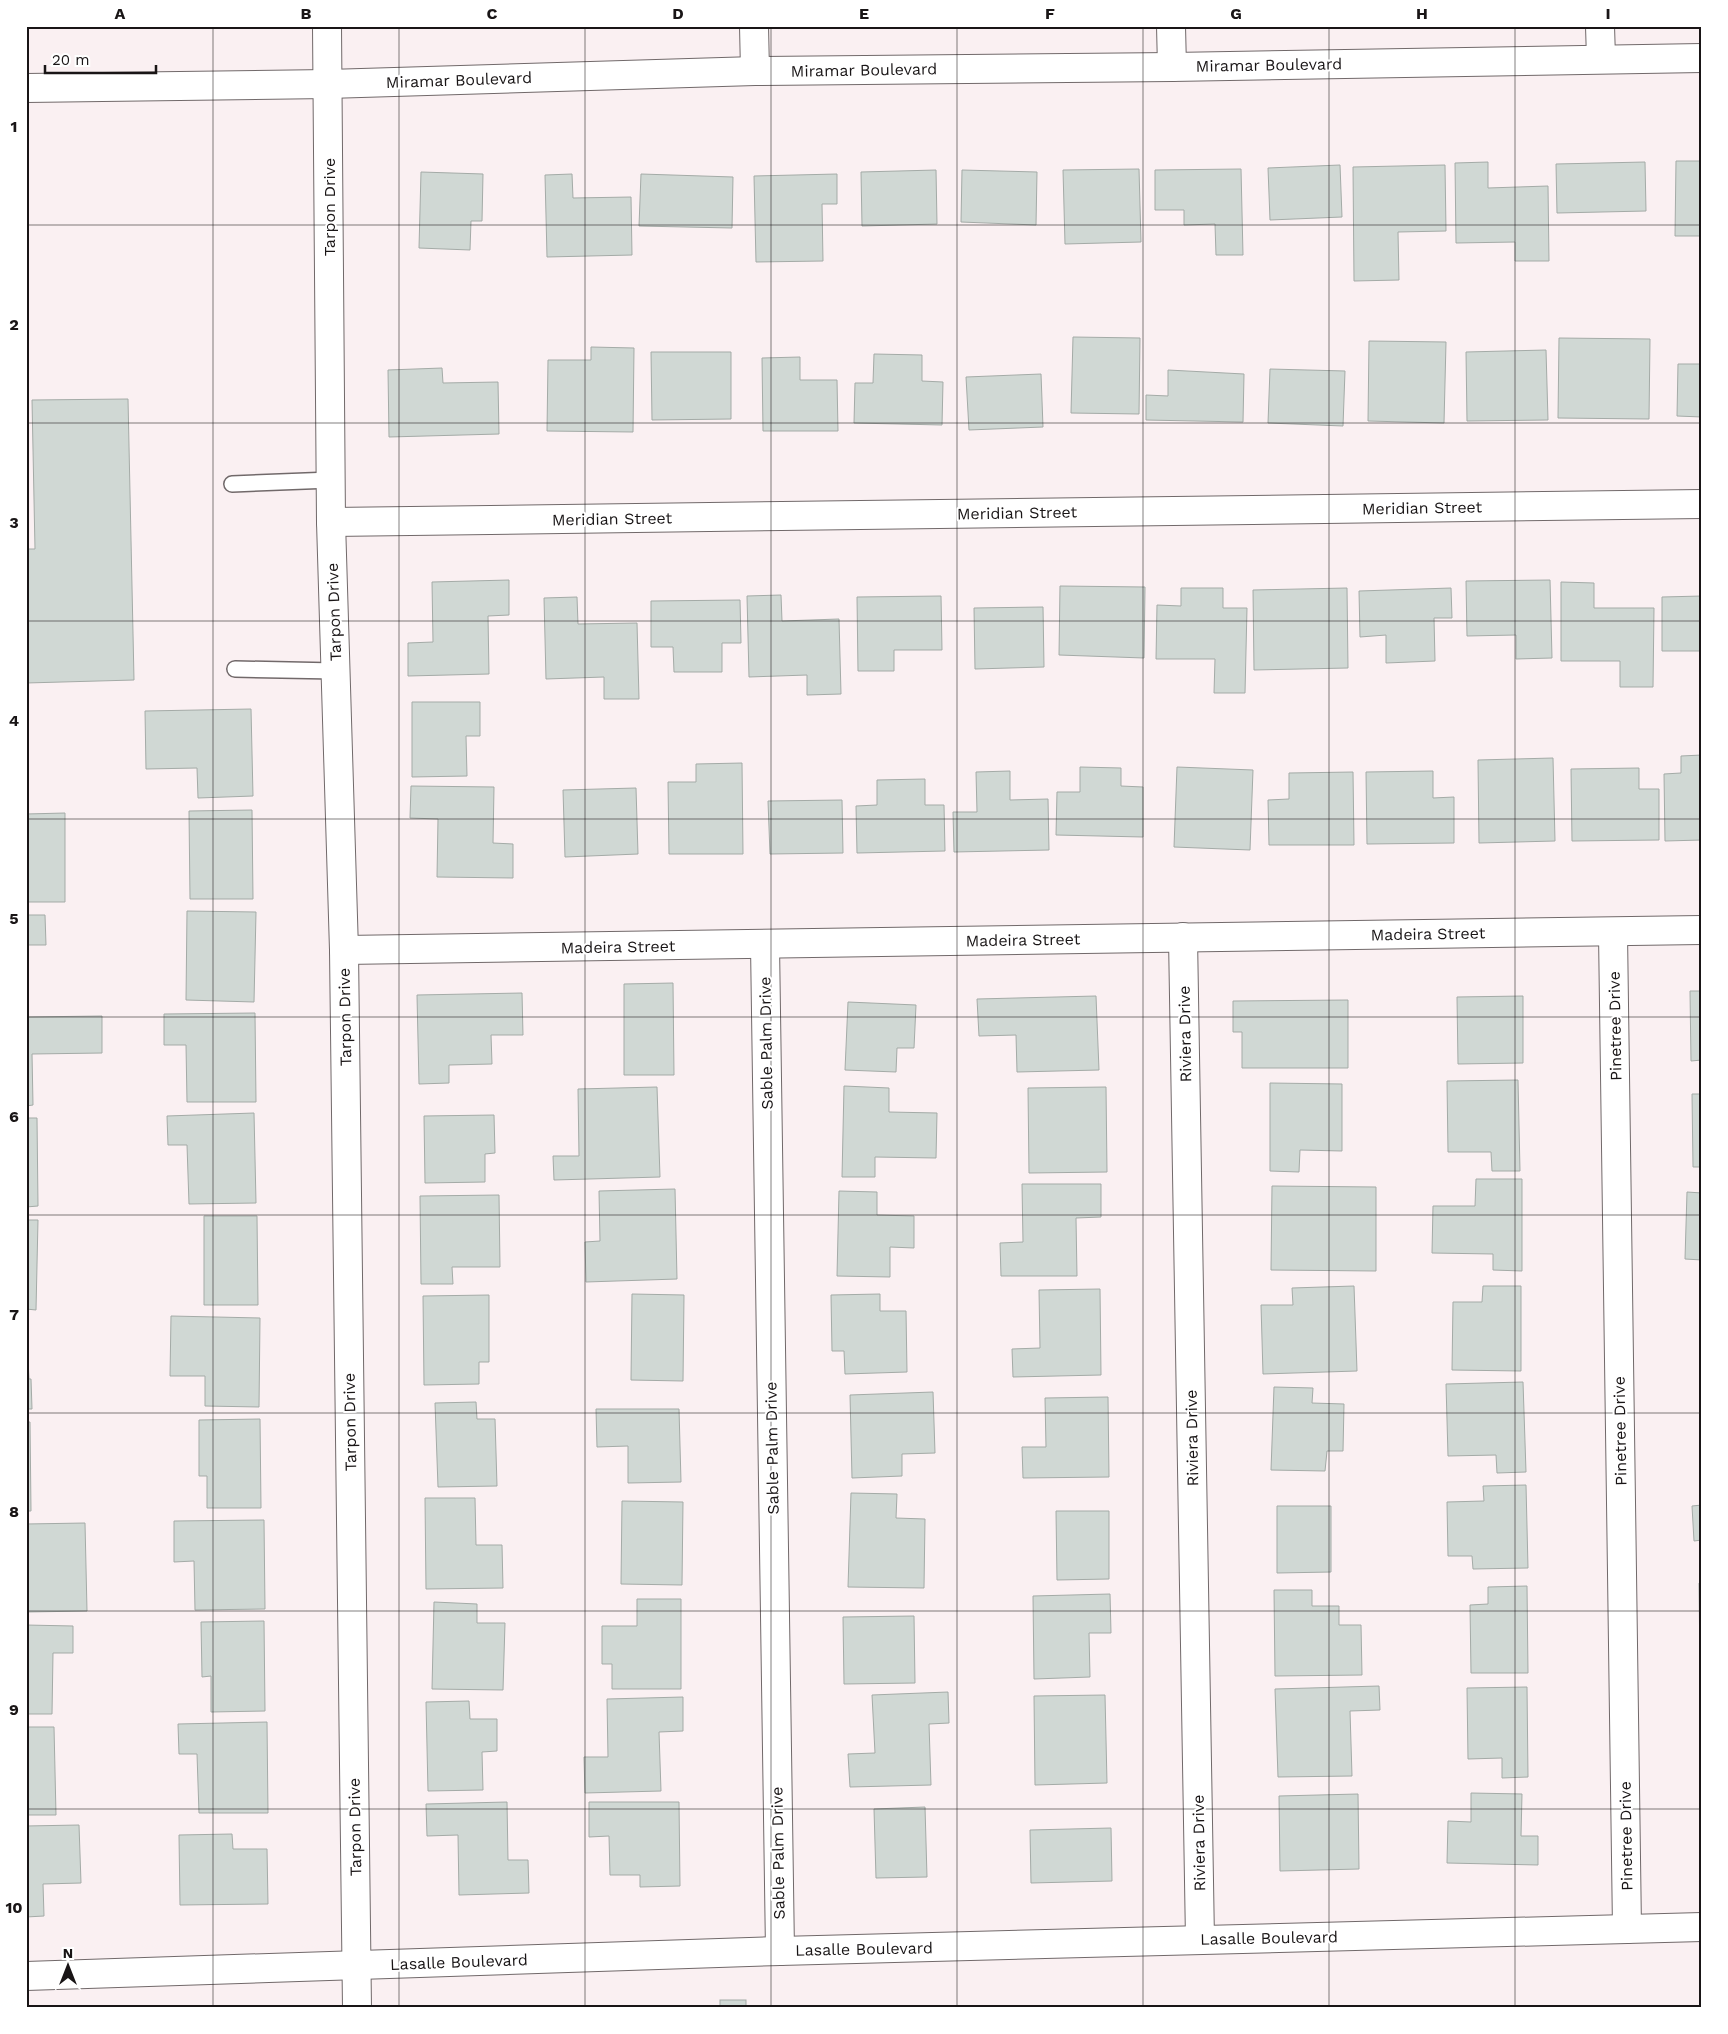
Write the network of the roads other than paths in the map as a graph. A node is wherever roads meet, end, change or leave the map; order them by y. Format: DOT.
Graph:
graph roads {
  1 [pos="327,26"];
  2 [pos="754,26"];
  3 [pos="1172,26"];
  4 [pos="1600,26"];
  5 [pos="1601,58"];
  6 [pos="1702,58"];
  7 [pos="1172,67"];
  8 [pos="754,71"];
  9 [pos="328,84"];
  10 [pos="26,88"];
  11 [pos="331,480"];
  12 [pos="232,484"];
  13 [pos="1702,504"];
  14 [pos="332,522"];
  15 [pos="235,669"];
  16 [pos="336,670"];
  17 [pos="1702,930"];
  18 [pos="1614,932"];
  19 [pos="1183,937"];
  20 [pos="764,945"];
  21 [pos="344,950"];
  22 [pos="1702,1927"];
  23 [pos="1627,1929"];
  24 [pos="1200,1940"];
  25 [pos="780,1951"];
  26 [pos="356,1966"];
  27 [pos="26,1976"];
  28 [pos="357,2008"];
  1 -- 9 [label="street, Tarpon Drive"];
  2 -- 8 [label="street"];
  3 -- 7 [label="street"];
  4 -- 5 [label="street"];
  5 -- 6 [label="street, Miramar Boulevard"];
  5 -- 7 [label="street, Miramar Boulevard"];
  7 -- 8 [label="street, Miramar Boulevard"];
  8 -- 9 [label="street, Miramar Boulevard"];
  9 -- 10 [label="street, Miramar Boulevard"];
  9 -- 11 [label="street, Tarpon Drive"];
  11 -- 12 [label="lane"];
  11 -- 14 [label="street, Tarpon Drive"];
  13 -- 14 [label="street, Meridian Street"];
  14 -- 16 [label="street, Tarpon Drive"];
  15 -- 16 [label="lane"];
  16 -- 21 [label="street, Tarpon Drive"];
  17 -- 18 [label="street, Madeira Street"];
  18 -- 19 [label="street, Madeira Street"];
  18 -- 23 [label="street, Pinetree Drive"];
  19 -- 20 [label="street, Madeira Street"];
  19 -- 24 [label="street, Riviera Drive"];
  20 -- 21 [label="street, Madeira Street"];
  20 -- 25 [label="street, Sable Palm Drive"];
  21 -- 26 [label="street, Tarpon Drive"];
  22 -- 23 [label="street, Lasalle Boulevard"];
  23 -- 24 [label="street, Lasalle Boulevard"];
  24 -- 25 [label="street, Lasalle Boulevard"];
  25 -- 26 [label="street, Lasalle Boulevard"];
  26 -- 27 [label="street, Lasalle Boulevard"];
  26 -- 28 [label="street, Tarpon Drive"];
}
